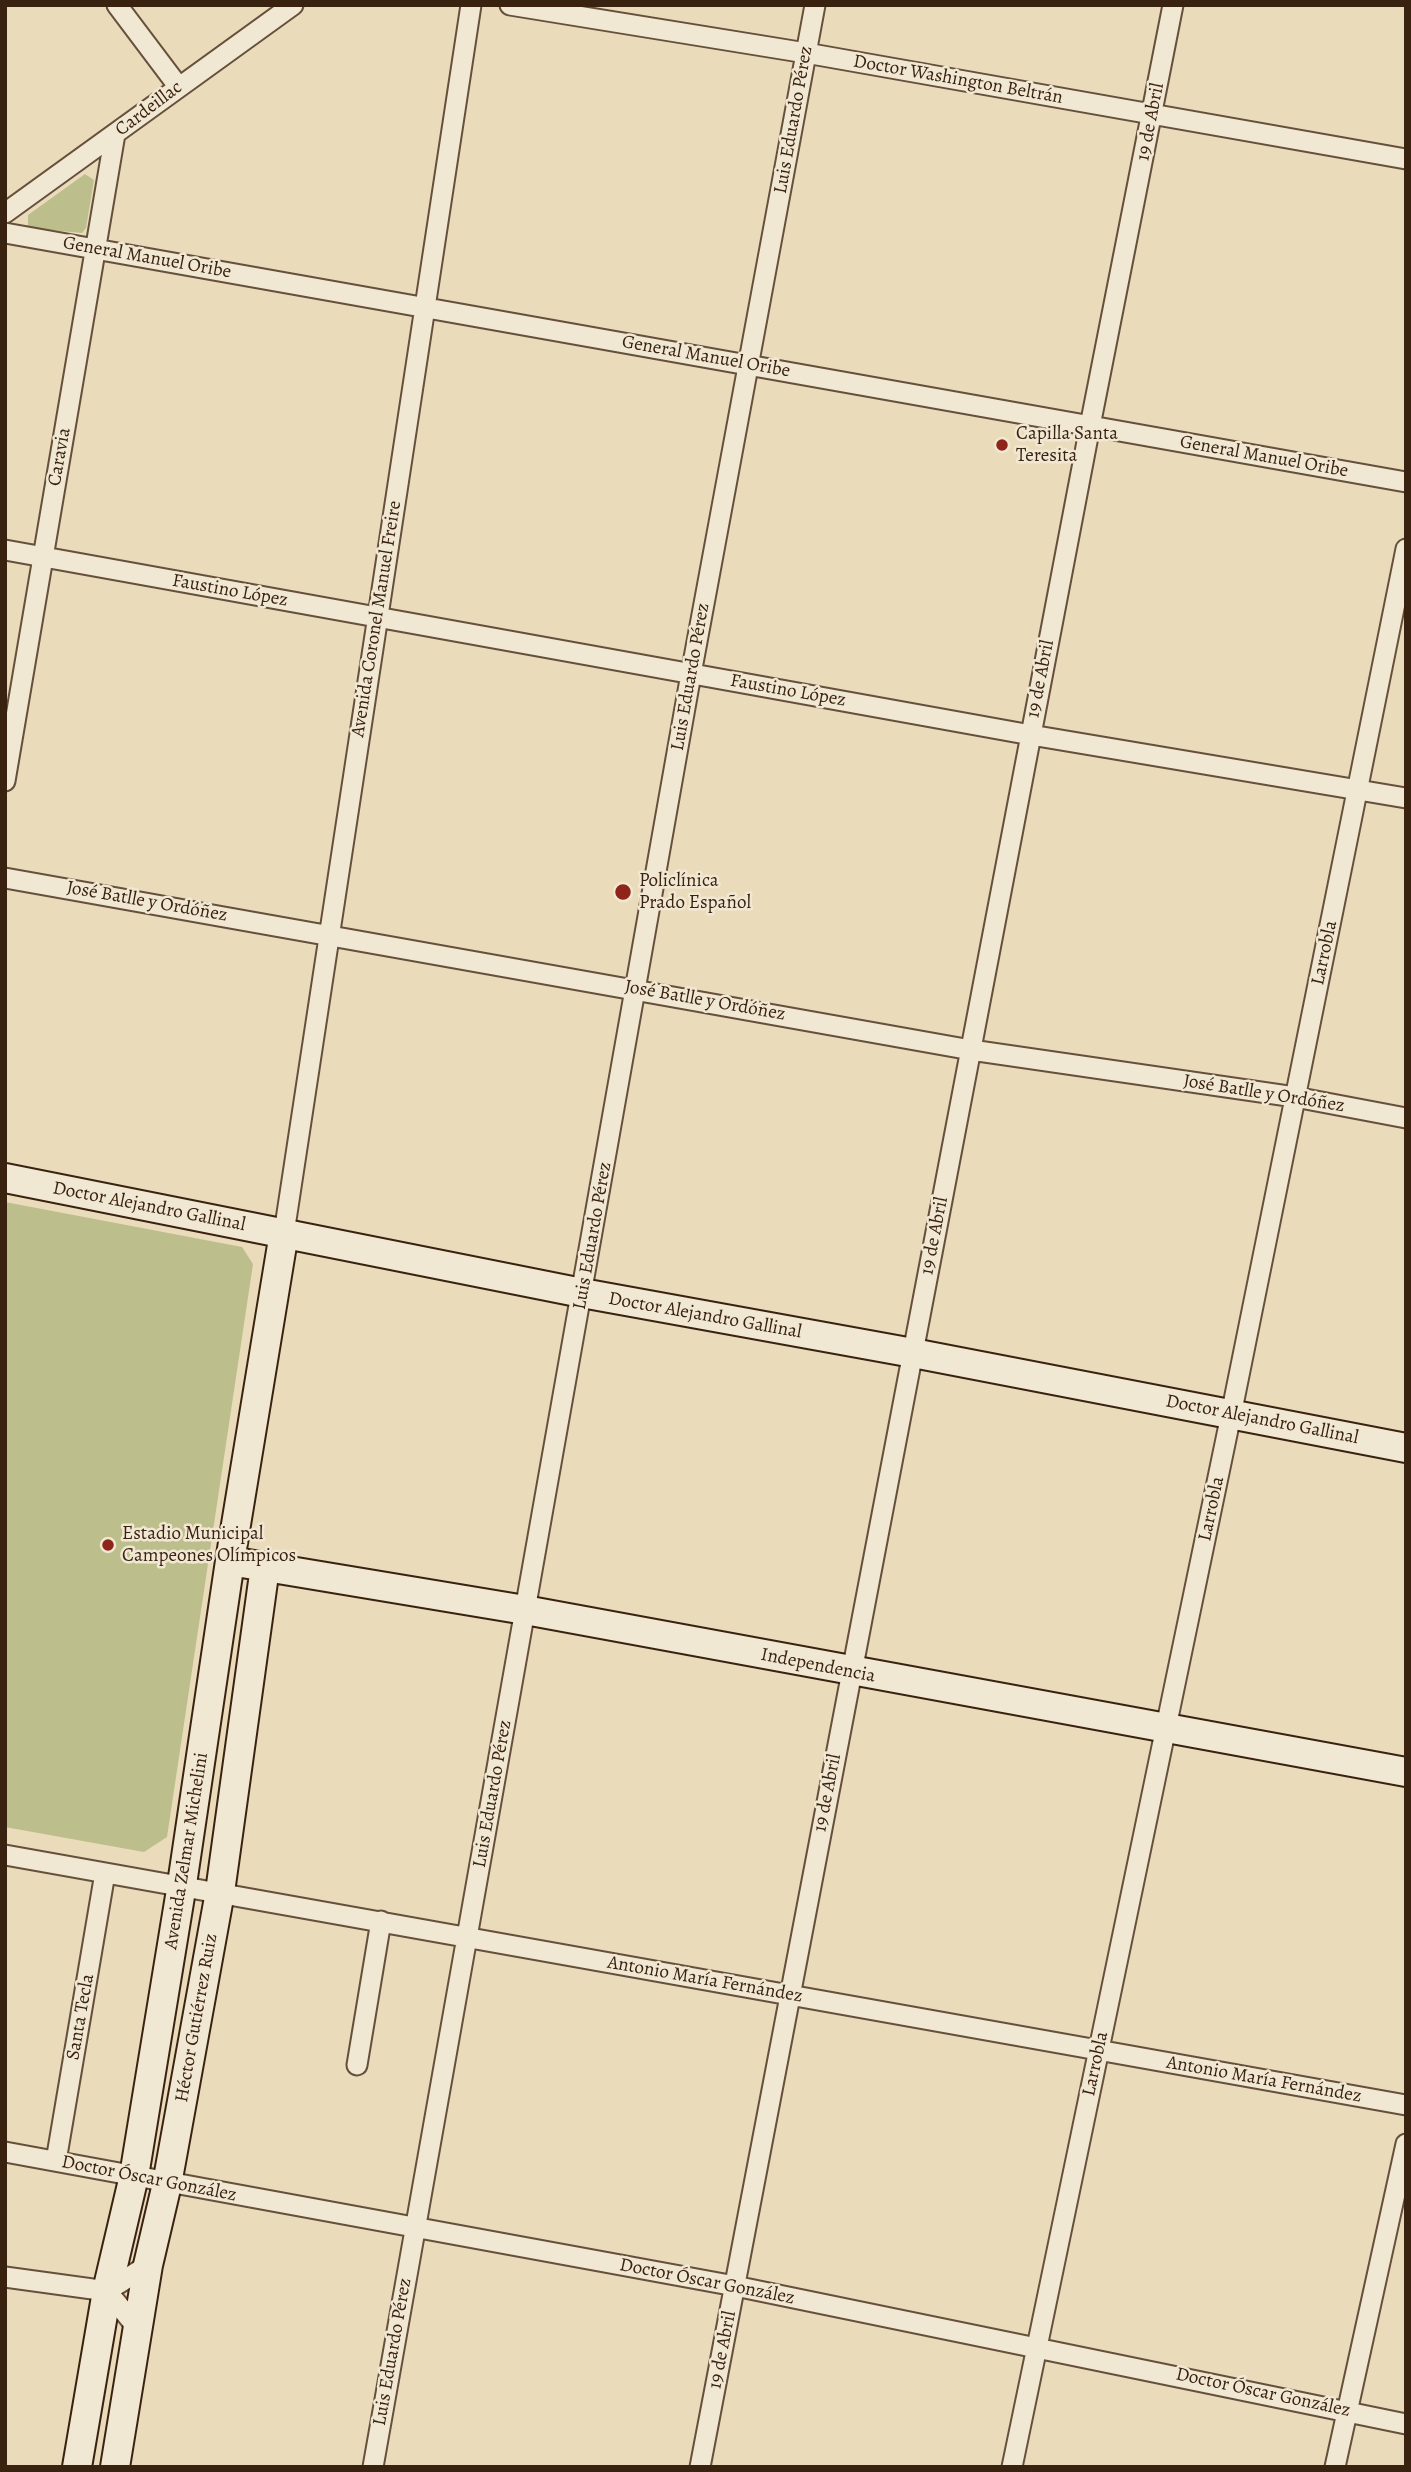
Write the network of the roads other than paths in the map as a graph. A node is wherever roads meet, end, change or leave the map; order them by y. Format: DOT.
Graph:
graph roads {
  1 [pos="117,5"];
  2 [pos="293,5"];
  3 [pos="471,5"];
  4 [pos="510,5"];
  5 [pos="815,5"];
  6 [pos="1173,5"];
  7 [pos="806,53"];
  8 [pos="178,86"];
  9 [pos="1153,114"];
  10 [pos="115,134"];
  11 [pos="1406,159"];
  12 [pos="5,213"];
  13 [pos="5,233"];
  14 [pos="97,250"];
  15 [pos="425,307"];
  16 [pos="749,365"];
  17 [pos="1090,426"];
  18 [pos="1406,482"];
  19 [pos="1406,549"];
  20 [pos="5,551"];
  21 [pos="42,557"];
  22 [pos="378,618"];
  23 [pos="691,674"];
  24 [pos="1031,735"];
  25 [pos="5,781"];
  26 [pos="1358,789"];
  27 [pos="1406,798"];
  28 [pos="5,878"];
  29 [pos="328,934"];
  30 [pos="638,988"];
  31 [pos="971,1050"];
  32 [pos="1295,1097"];
  33 [pos="1406,1118"];
  34 [pos="5,1178"];
  35 [pos="284,1233"];
  36 [pos="582,1293"];
  37 [pos="913,1353"];
  38 [pos="1231,1415"];
  39 [pos="1406,1448"];
  40 [pos="230,1561"];
  41 [pos="265,1567"];
  42 [pos="525,1610"];
  43 [pos="852,1672"];
  44 [pos="1167,1727"];
  45 [pos="1406,1772"];
  46 [pos="5,1855"];
  47 [pos="105,1873"];
  48 [pos="183,1884"];
  49 [pos="220,1892"];
  50 [pos="381,1921"];
  51 [pos="467,1937"];
  52 [pos="790,1996"];
  53 [pos="1098,2051"];
  54 [pos="357,2066"];
  55 [pos="1406,2105"];
  56 [pos="1406,2144"];
  57 [pos="5,2151"];
  58 [pos="56,2161"];
  59 [pos="134,2176"];
  60 [pos="167,2184"];
  61 [pos="414,2229"];
  62 [pos="148,2265"];
  63 [pos="5,2277"];
  64 [pos="735,2286"];
  65 [pos="107,2291"];
  66 [pos="138,2330"];
  67 [pos="1037,2347"];
  68 [pos="1347,2411"];
  69 [pos="1406,2424"];
  70 [pos="77,2467"];
  71 [pos="115,2467"];
  72 [pos="373,2467"];
  73 [pos="700,2467"];
  74 [pos="1012,2467"];
  75 [pos="1335,2467"];
  1 -- 8 [label="street"];
  2 -- 8 [label="street, Cardeillac"];
  3 -- 15 [label="street, Avenida Coronel Manuel Freire"];
  4 -- 7 [label="street, Doctor Washington Beltrán"];
  5 -- 7 [label="street, Luis Eduardo Pérez"];
  6 -- 9 [label="street, 19 de Abril"];
  7 -- 9 [label="street, Doctor Washington Beltrán"];
  7 -- 16 [label="street, Luis Eduardo Pérez"];
  8 -- 10 [label="street, Cardeillac"];
  9 -- 11 [label="street, Doctor Washington Beltrán"];
  9 -- 17 [label="street, 19 de Abril"];
  10 -- 12 [label="street, Cardeillac"];
  10 -- 14 [label="street, Caravia"];
  13 -- 14 [label="street, General Manuel Oribe"];
  14 -- 15 [label="street, General Manuel Oribe"];
  14 -- 21 [label="street, Caravia"];
  15 -- 16 [label="street, General Manuel Oribe"];
  15 -- 22 [label="street, Avenida Coronel Manuel Freire"];
  16 -- 17 [label="street, General Manuel Oribe"];
  16 -- 23 [label="street, Luis Eduardo Pérez"];
  17 -- 18 [label="street, General Manuel Oribe"];
  17 -- 24 [label="street, 19 de Abril"];
  19 -- 26 [label="street, Larrobla"];
  20 -- 21 [label="street, Faustino López"];
  21 -- 22 [label="street, Faustino López"];
  21 -- 25 [label="street, Caravia"];
  22 -- 23 [label="street, Faustino López"];
  22 -- 29 [label="street, Avenida Coronel Manuel Freire"];
  23 -- 24 [label="street, Faustino López"];
  23 -- 30 [label="street, Luis Eduardo Pérez"];
  24 -- 26 [label="street, Faustino López"];
  24 -- 31 [label="street, 19 de Abril"];
  26 -- 27 [label="street, Faustino López"];
  26 -- 32 [label="street, Larrobla"];
  28 -- 29 [label="street, José Batlle y Ordóñez"];
  29 -- 30 [label="street, José Batlle y Ordóñez"];
  29 -- 35 [label="street, Avenida Coronel Manuel Freire"];
  30 -- 31 [label="street, José Batlle y Ordóñez"];
  30 -- 36 [label="street, Luis Eduardo Pérez"];
  31 -- 32 [label="street, José Batlle y Ordóñez"];
  31 -- 37 [label="street, 19 de Abril"];
  32 -- 33 [label="street, José Batlle y Ordóñez"];
  32 -- 38 [label="street, Larrobla"];
  34 -- 35 [label="street, Doctor Alejandro Gallinal"];
  35 -- 36 [label="street, Doctor Alejandro Gallinal"];
  35 -- 40 [label="street, Avenida Zelmar Michelini"];
  36 -- 37 [label="street, Doctor Alejandro Gallinal"];
  36 -- 42 [label="street, Luis Eduardo Pérez"];
  37 -- 38 [label="street, Doctor Alejandro Gallinal"];
  37 -- 43 [label="street, 19 de Abril"];
  38 -- 39 [label="street, Doctor Alejandro Gallinal"];
  38 -- 44 [label="street, Larrobla"];
  40 -- 41 [label="street, Independencia"];
  40 -- 48 [label="street, Avenida Zelmar Michelini"];
  41 -- 42 [label="street, Independencia"];
  41 -- 49 [label="street, Héctor Gutiérrez Ruiz"];
  42 -- 43 [label="street, Independencia"];
  42 -- 51 [label="street, Luis Eduardo Pérez"];
  43 -- 44 [label="street, Independencia"];
  43 -- 52 [label="street, 19 de Abril"];
  44 -- 45 [label="street, Independencia"];
  44 -- 53 [label="street, Larrobla"];
  46 -- 47 [label="street, Antonio María Fernández"];
  47 -- 48 [label="street, Antonio María Fernández"];
  47 -- 58 [label="street, Santa Tecla"];
  48 -- 49 [label="street, Antonio María Fernández"];
  48 -- 59 [label="street, Avenida Zelmar Michelini"];
  49 -- 50 [label="street, Antonio María Fernández"];
  49 -- 60 [label="street, Héctor Gutiérrez Ruiz"];
  50 -- 51 [label="street, Antonio María Fernández"];
  50 -- 54 [label="street"];
  51 -- 52 [label="street, Antonio María Fernández"];
  51 -- 61 [label="street, Luis Eduardo Pérez"];
  52 -- 53 [label="street, Antonio María Fernández"];
  52 -- 64 [label="street, 19 de Abril"];
  53 -- 55 [label="street, Antonio María Fernández"];
  53 -- 67 [label="street, Larrobla"];
  56 -- 68 [label="street"];
  57 -- 58 [label="street, Doctor Óscar González"];
  58 -- 59 [label="street, Doctor Óscar González"];
  59 -- 60 [label="street, Doctor Óscar González"];
  59 -- 65 [label="street, Avenida Zelmar Michelini"];
  60 -- 61 [label="street, Doctor Óscar González"];
  60 -- 62 [label="street, Héctor Gutiérrez Ruiz"];
  61 -- 64 [label="street, Doctor Óscar González"];
  61 -- 72 [label="street, Luis Eduardo Pérez"];
  62 -- 65 [label="street"];
  62 -- 66 [label="street, Héctor Gutiérrez Ruiz"];
  63 -- 65 [label="street"];
  64 -- 67 [label="street, Doctor Óscar González"];
  64 -- 73 [label="street, 19 de Abril"];
  65 -- 66 [label="street"];
  65 -- 70 [label="street, Avenida Zelmar Michelini"];
  66 -- 71 [label="street, Héctor Gutiérrez Ruiz"];
  67 -- 68 [label="street, Doctor Óscar González"];
  67 -- 74 [label="street, Larrobla"];
  68 -- 69 [label="street, Doctor Óscar González"];
  68 -- 75 [label="street"];
}
